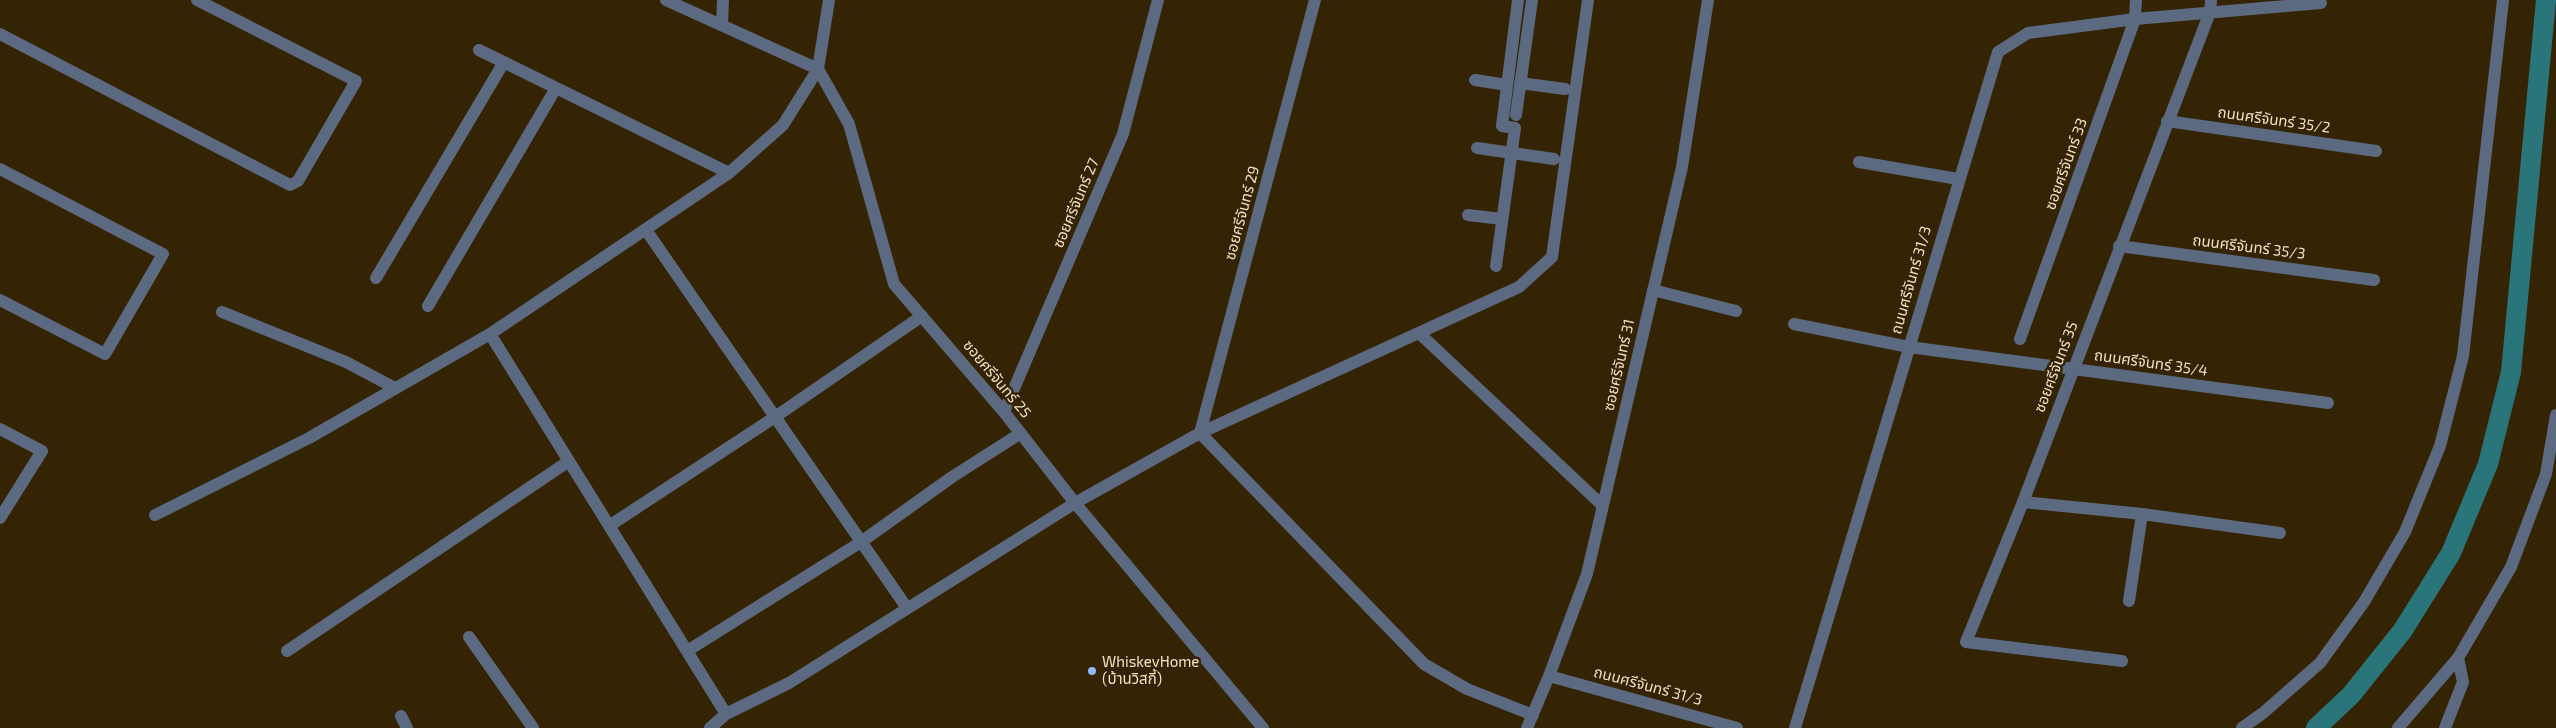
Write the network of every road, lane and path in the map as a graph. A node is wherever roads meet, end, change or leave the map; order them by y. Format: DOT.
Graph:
graph roads {
  1 [pos="197,0"];
  2 [pos="666,0"];
  3 [pos="724,0"];
  4 [pos="829,0"];
  5 [pos="1158,0"];
  6 [pos="1315,0"];
  7 [pos="1518,0"];
  8 [pos="1532,0"];
  9 [pos="1588,0"];
  10 [pos="1708,0"];
  11 [pos="2136,0"];
  12 [pos="2503,0"];
  13 [pos="2322,4"];
  14 [pos="2210,6"];
  15 [pos="2135,19"];
  16 [pos="722,25"];
  17 [pos="0,34"];
  18 [pos="479,50"];
  19 [pos="504,62"];
  20 [pos="818,69"];
  21 [pos="1475,80"];
  22 [pos="1514,84"];
  23 [pos="556,88"];
  24 [pos="1565,89"];
  25 [pos="1516,115"];
  26 [pos="2167,121"];
  27 [pos="1477,148"];
  28 [pos="2376,151"];
  29 [pos="1512,153"];
  30 [pos="1554,159"];
  31 [pos="1859,162"];
  32 [pos="0,169"];
  33 [pos="729,173"];
  34 [pos="1958,179"];
  35 [pos="1468,214"];
  36 [pos="1502,220"];
  37 [pos="646,230"];
  38 [pos="2119,246"];
  39 [pos="1496,266"];
  40 [pos="376,278"];
  41 [pos="2374,280"];
  42 [pos="1653,290"];
  43 [pos="0,300"];
  44 [pos="428,306"];
  45 [pos="1736,311"];
  46 [pos="222,312"];
  47 [pos="922,316"];
  48 [pos="1794,324"];
  49 [pos="1419,333"];
  50 [pos="490,334"];
  51 [pos="2020,339"];
  52 [pos="1909,347"];
  53 [pos="2072,369"];
  54 [pos="395,388"];
  55 [pos="2328,403"];
  56 [pos="1004,412"];
  57 [pos="2556,415"];
  58 [pos="775,417"];
  59 [pos="0,429"];
  60 [pos="1021,433"];
  61 [pos="1200,433"];
  62 [pos="569,461"];
  63 [pos="2022,502"];
  64 [pos="1075,503"];
  65 [pos="1603,506"];
  66 [pos="155,514"];
  67 [pos="2142,514"];
  68 [pos="0,518"];
  69 [pos="609,526"];
  70 [pos="2280,533"];
  71 [pos="861,542"];
  72 [pos="2129,601"];
  73 [pos="907,608"];
  74 [pos="469,637"];
  75 [pos="287,651"];
  76 [pos="687,651"];
  77 [pos="2458,658"];
  78 [pos="2122,661"];
  79 [pos="1549,676"];
  80 [pos="726,714"];
  81 [pos="1533,715"];
  82 [pos="401,716"];
  83 [pos="407,728"];
  84 [pos="533,728"];
  85 [pos="710,728"];
  86 [pos="1263,728"];
  87 [pos="1527,728"];
  88 [pos="1737,728"];
  89 [pos="1795,728"];
  90 [pos="2242,728"];
  91 [pos="2399,728"];
  92 [pos="2445,728"];
  1 -- 17 [label="street"];
  2 -- 16 [label="street"];
  3 -- 16 [label="street"];
  4 -- 20 [label="street"];
  5 -- 56 [label="street, ซอยศรีจันทร์ 27"];
  6 -- 61 [label="street, ซอยศรีจันทร์ 29"];
  7 -- 22 [label="street"];
  8 -- 22 [label="street"];
  9 -- 49 [label="street"];
  10 -- 42 [label="street, ซอยศรีจันทร์ 31"];
  11 -- 15 [label="street, ซอยศรีจันทร์ 33"];
  12 -- 90 [label="street"];
  13 -- 14 [label="street, ถนนศรีจันทร์ 31/3"];
  14 -- 15 [label="street, ถนนศรีจันทร์ 31/3"];
  14 -- 26 [label="street, ซอยศรีจันทร์ 35"];
  15 -- 34 [label="street, ถนนศรีจันทร์ 31/3"];
  15 -- 51 [label="street, ซอยศรีจันทร์ 33"];
  16 -- 20 [label="street"];
  18 -- 19 [label="street"];
  19 -- 23 [label="street"];
  19 -- 40 [label="street"];
  20 -- 33 [label="street"];
  20 -- 47 [label="street, ซอยศรีจันทร์ 25"];
  21 -- 22 [label="street"];
  22 -- 24 [label="street"];
  22 -- 25 [label="street"];
  22 -- 29 [label="street"];
  23 -- 33 [label="street"];
  23 -- 44 [label="street"];
  26 -- 28 [label="street, ถนนศรีจันทร์ 35/2"];
  26 -- 38 [label="street, ซอยศรีจันทร์ 35"];
  27 -- 29 [label="street"];
  29 -- 30 [label="street"];
  29 -- 36 [label="street"];
  31 -- 34 [label="street"];
  32 -- 43 [label="street"];
  33 -- 37 [label="street"];
  34 -- 52 [label="street, ถนนศรีจันทร์ 31/3"];
  35 -- 36 [label="street"];
  36 -- 39 [label="street"];
  37 -- 50 [label="street"];
  37 -- 58 [label="street"];
  38 -- 41 [label="street, ถนนศรีจันทร์ 35/3"];
  38 -- 53 [label="street, ซอยศรีจันทร์ 35"];
  42 -- 45 [label="street"];
  42 -- 65 [label="street, ซอยศรีจันทร์ 31"];
  46 -- 54 [label="street"];
  47 -- 56 [label="street, ซอยศรีจันทร์ 25"];
  47 -- 58 [label="street"];
  48 -- 52 [label="street, ถนนศรีจันทร์ 35/4"];
  49 -- 61 [label="street"];
  49 -- 65 [label="street"];
  50 -- 54 [label="street"];
  50 -- 62 [label="street"];
  52 -- 53 [label="street, ถนนศรีจันทร์ 35/4"];
  52 -- 89 [label="street, ถนนศรีจันทร์ 31/3"];
  53 -- 55 [label="street, ถนนศรีจันทร์ 35/4"];
  53 -- 63 [label="street, ซอยศรีจันทร์ 35"];
  54 -- 66 [label="street"];
  56 -- 60 [label="street, ซอยศรีจันทร์ 25"];
  57 -- 77 [label="street"];
  58 -- 69 [label="street"];
  58 -- 71 [label="street"];
  59 -- 68 [label="street"];
  60 -- 64 [label="street, ซอยศรีจันทร์ 25"];
  60 -- 71 [label="street"];
  61 -- 64 [label="street"];
  61 -- 81 [label="street"];
  62 -- 69 [label="street"];
  62 -- 75 [label="street"];
  63 -- 67 [label="street"];
  63 -- 78 [label="street, ซอยศรีจันทร์ 35"];
  64 -- 73 [label="street"];
  64 -- 86 [label="street, ซอยศรีจันทร์ 25"];
  65 -- 79 [label="street, ซอยศรีจันทร์ 31"];
  67 -- 70 [label="street"];
  67 -- 72 [label="street"];
  69 -- 76 [label="street"];
  71 -- 73 [label="street"];
  71 -- 76 [label="street"];
  73 -- 80 [label="street"];
  74 -- 84 [label="street"];
  76 -- 80 [label="street"];
  77 -- 91 [label="street"];
  77 -- 92 [label="street"];
  79 -- 81 [label="street, ซอยศรีจันทร์ 31"];
  79 -- 88 [label="street, ถนนศรีจันทร์ 31/3"];
  80 -- 85 [label="street"];
  81 -- 87 [label="street, ซอยศรีจันทร์ 31"];
  82 -- 83 [label="street"];
}
